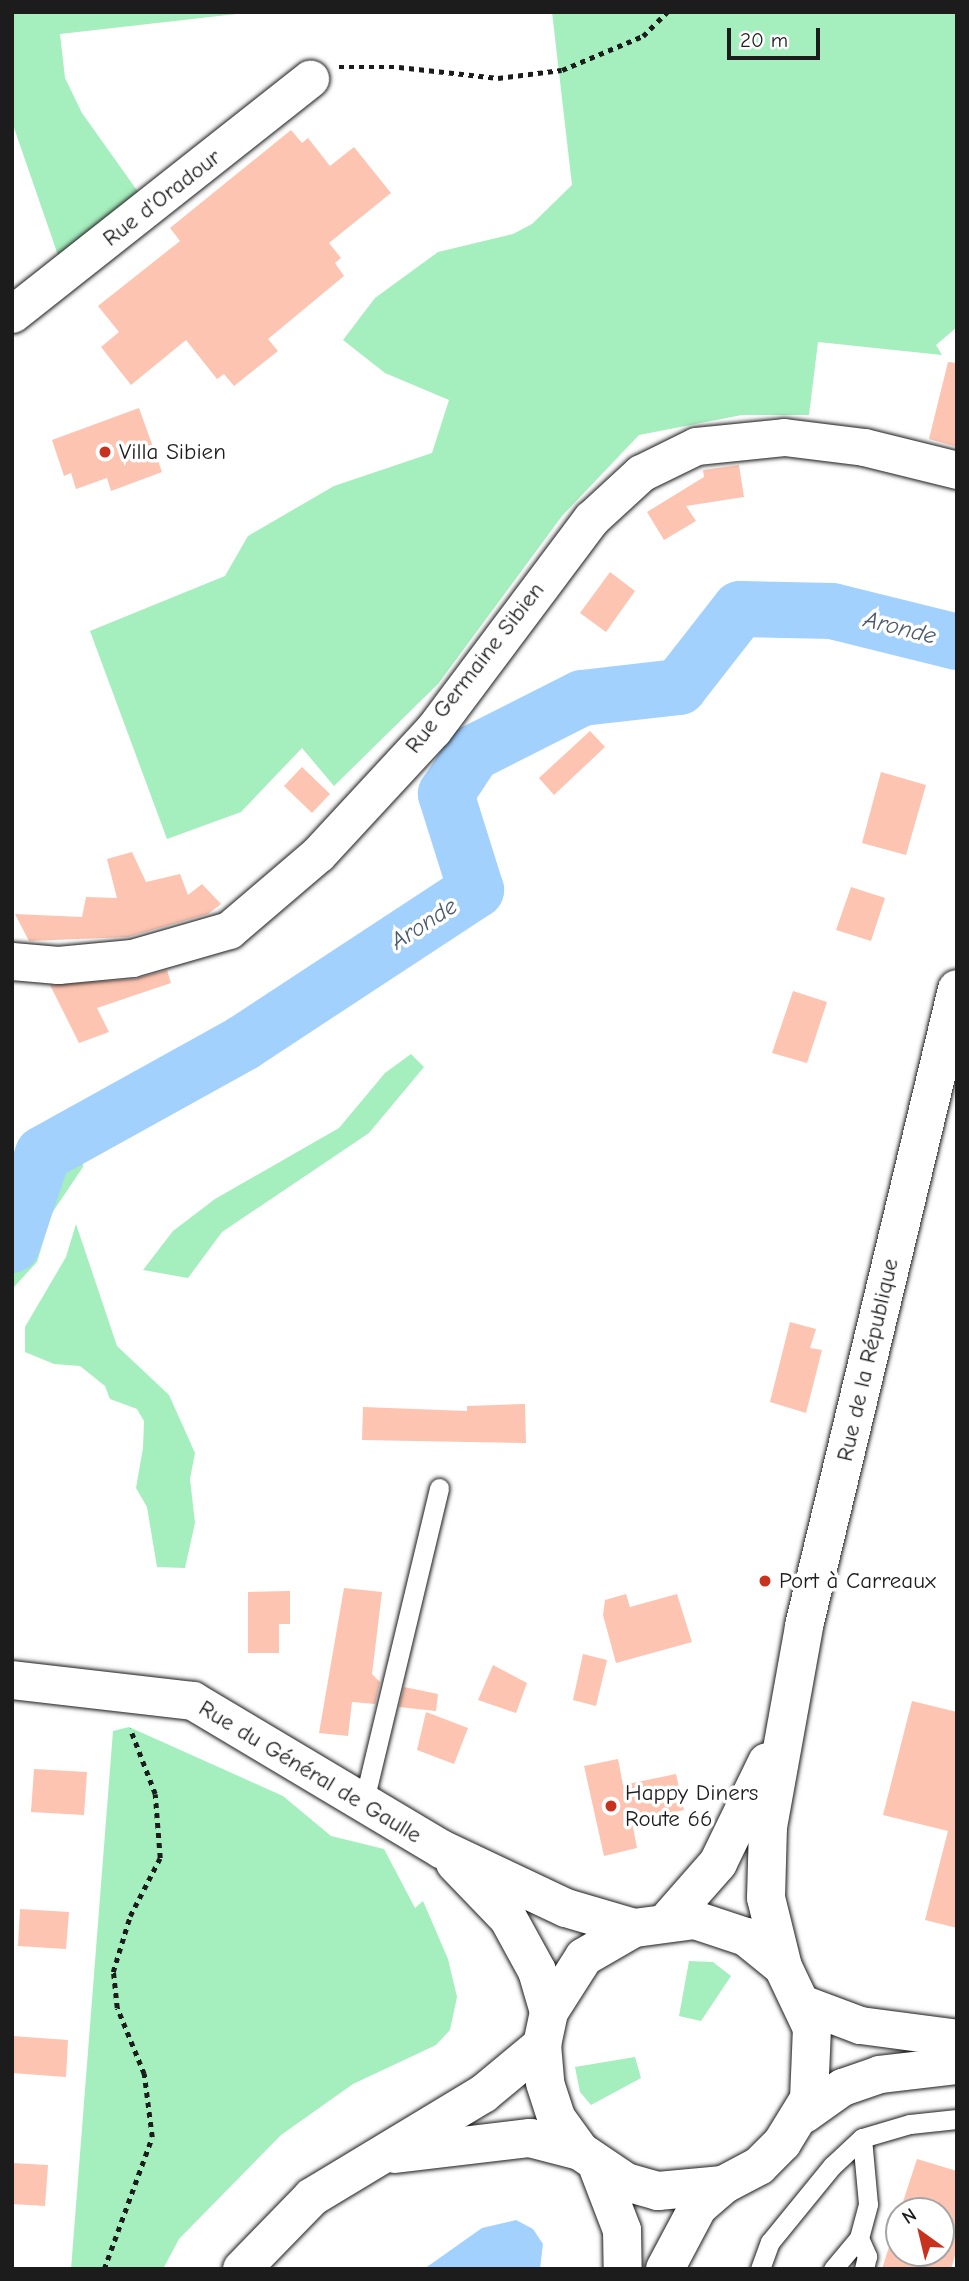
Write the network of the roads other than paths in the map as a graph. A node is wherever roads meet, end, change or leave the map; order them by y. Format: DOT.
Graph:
graph roads {
  1 [pos="310,79"];
  2 [pos="12,314"];
  3 [pos="957,470"];
  4 [pos="12,961"];
  5 [pos="957,989"];
  6 [pos="439,1488"];
  7 [pos="12,1680"];
  8 [pos="782,1732"];
  9 [pos="363,1805"];
  10 [pos="441,1849"];
  11 [pos="651,1924"];
  12 [pos="783,1967"];
  13 [pos="804,2004"];
  14 [pos="546,2028"];
  15 [pos="957,2038"];
  16 [pos="957,2065"];
  17 [pos="804,2114"];
  18 [pos="957,2119"];
  19 [pos="862,2138"];
  20 [pos="379,2158"];
  21 [pos="589,2158"];
  22 [pos="723,2185"];
  23 [pos="859,2238"];
  24 [pos="242,2269"];
  25 [pos="623,2269"];
  26 [pos="664,2269"];
  27 [pos="760,2269"];
  28 [pos="833,2269"];
  29 [pos="864,2269"];
  1 -- 2 [label="street, Rue d'Oradour"];
  3 -- 4 [label="street, Rue Germaine Sibien"];
  5 -- 8 [label="main road, Rue de la République"];
  6 -- 9 [label="lane"];
  7 -- 9 [label="main road, Rue du Général de Gaulle"];
  8 -- 11 [label="main road, Rue de la République"];
  8 -- 12 [label="main road, Rue de la République"];
  9 -- 10 [label="main road, Rue du Général de Gaulle"];
  10 -- 11 [label="main road, Rue du Général de Gaulle"];
  10 -- 14 [label="main road, Rue du Général de Gaulle"];
  11 -- 12 [label="main road, Rue du Général de Gaulle"];
  11 -- 14 [label="main road, Rue de la République"];
  12 -- 13 [label="main road"];
  13 -- 15 [label="street"];
  13 -- 17 [label="main road"];
  14 -- 20 [label="main road, Rue de la République"];
  14 -- 21 [label="main road, Rue du Général de Gaulle"];
  16 -- 17 [label="street"];
  17 -- 22 [label="main road"];
  18 -- 19 [label="lane"];
  19 -- 23 [label="lane"];
  19 -- 27 [label="lane"];
  20 -- 21 [label="main road"];
  20 -- 24 [label="main road"];
  21 -- 22 [label="main road"];
  21 -- 25 [label="main road"];
  22 -- 26 [label="main road"];
  23 -- 28 [label="lane"];
  23 -- 29 [label="lane"];
}
